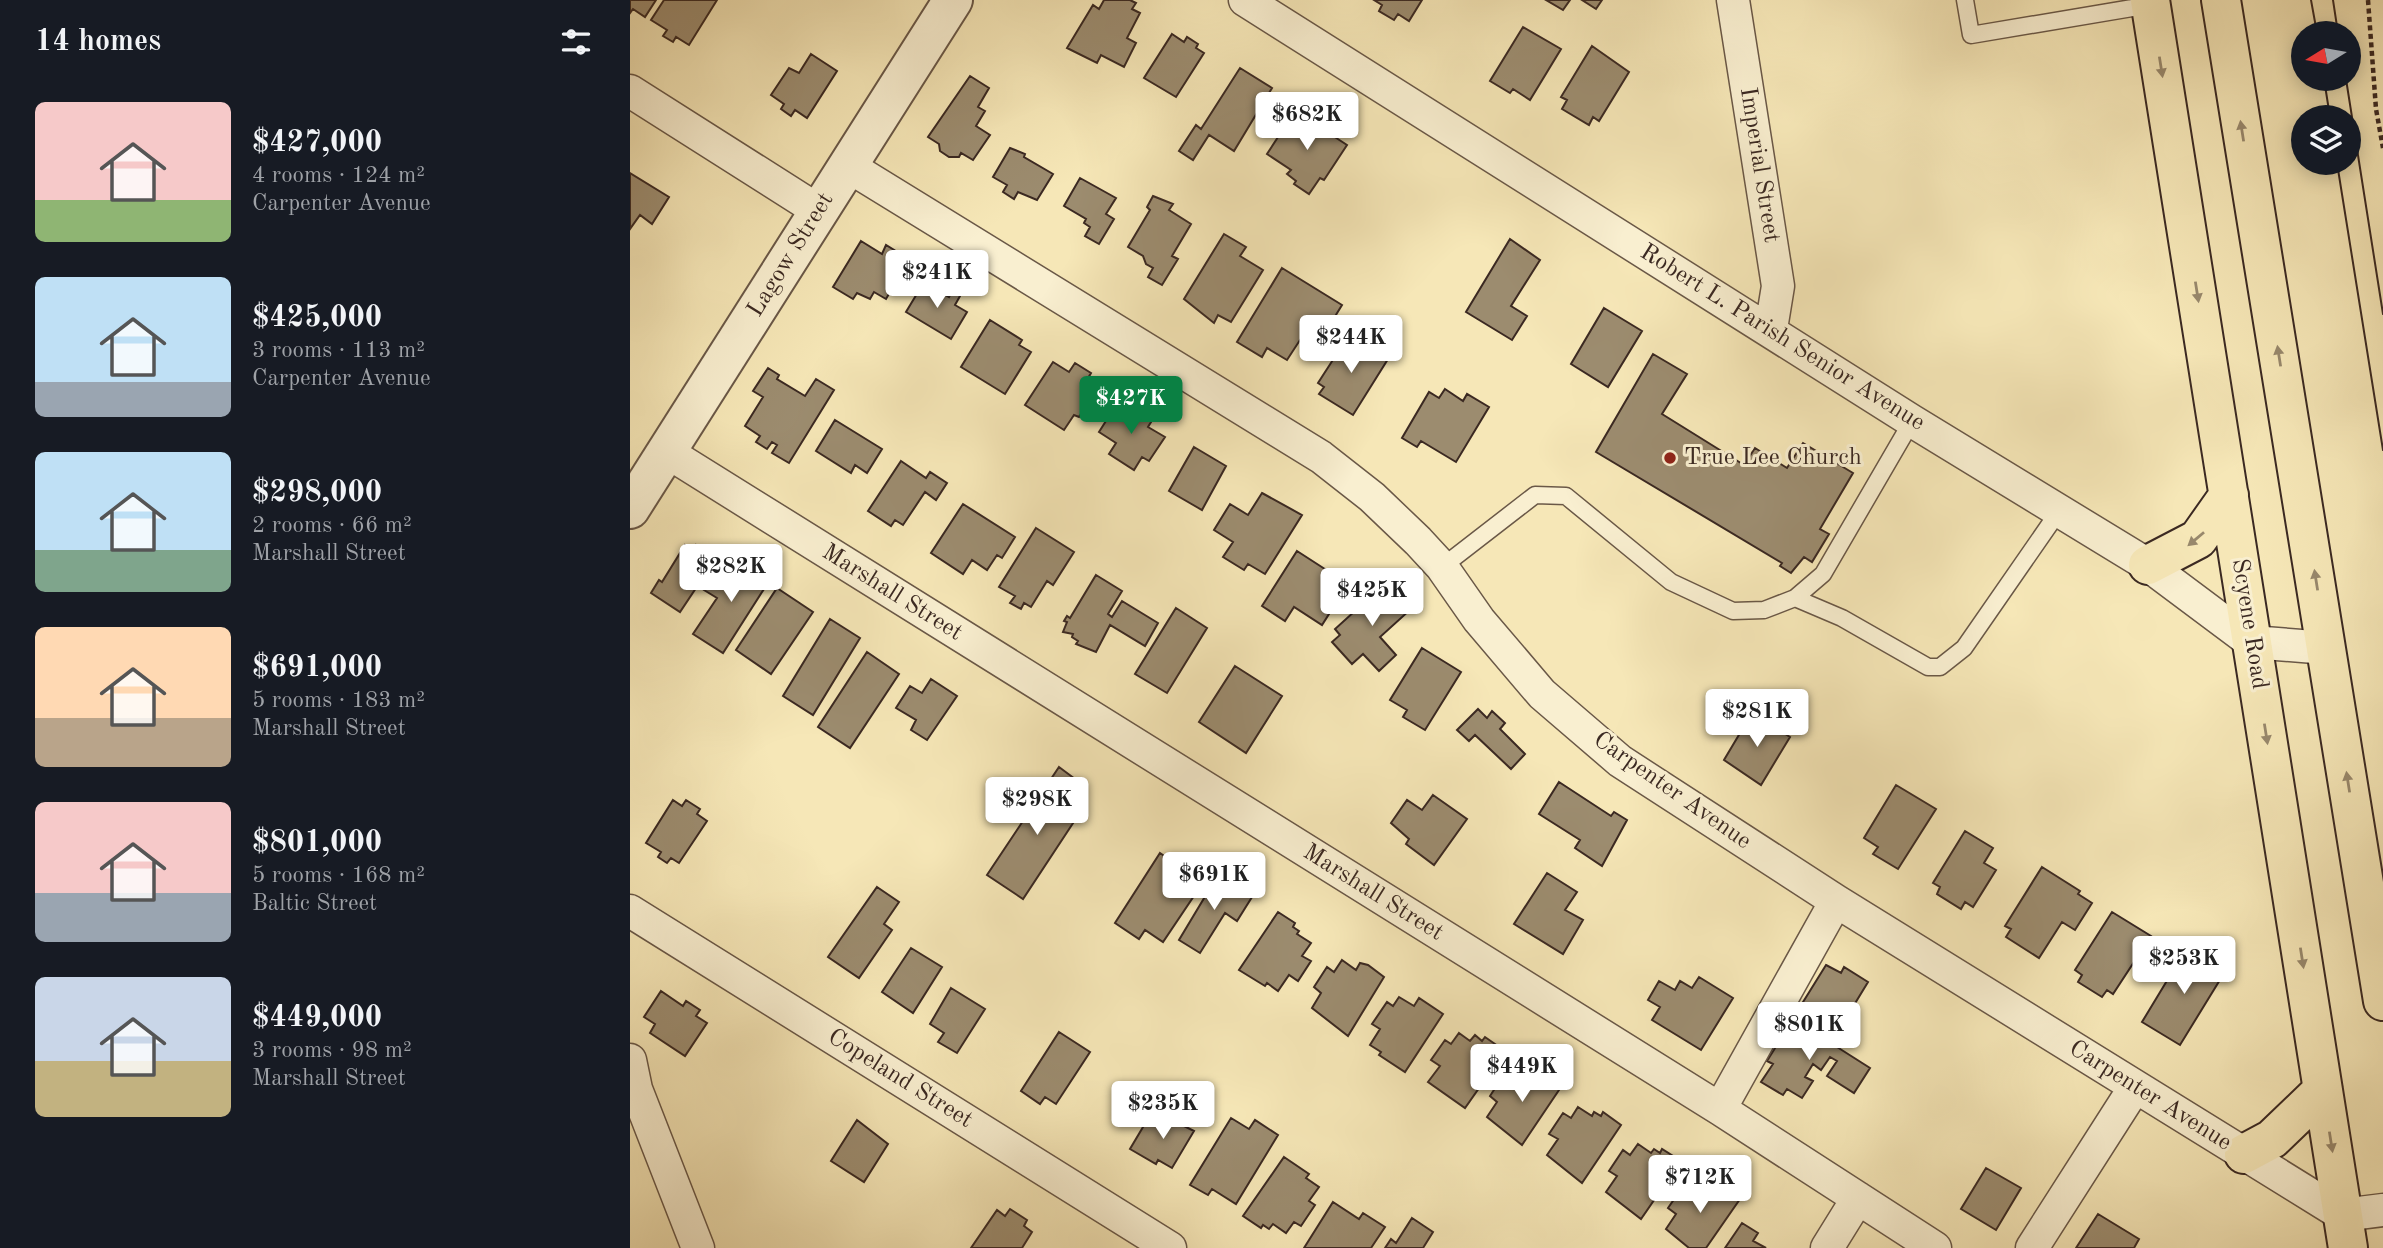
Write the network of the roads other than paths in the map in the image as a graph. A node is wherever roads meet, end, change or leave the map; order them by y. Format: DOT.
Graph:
graph roads {
  1 [pos="953,0"];
  2 [pos="1245,0"];
  3 [pos="1733,0"];
  4 [pos="1965,0"];
  5 [pos="2221,0"];
  6 [pos="2150,2"];
  7 [pos="630,92"];
  8 [pos="848,166"];
  9 [pos="819,211"];
  10 [pos="1771,329"];
  11 [pos="1912,421"];
  12 [pos="667,452"];
  13 [pos="2229,495"];
  14 [pos="630,509"];
  15 [pos="2059,511"];
  16 [pos="2148,565"];
  17 [pos="1442,567"];
  18 [pos="1795,598"];
  19 [pos="2251,642"];
  20 [pos="2327,648"];
  21 [pos="1836,901"];
  22 [pos="630,911"];
  23 [pos="2383,1001"];
  24 [pos="630,1060"];
  25 [pos="2135,1087"];
  26 [pos="2323,1090"];
  27 [pos="1720,1108"];
  28 [pos="2244,1154"];
  29 [pos="1858,1198"];
  30 [pos="2383,1210"];
  31 [pos="2345,1232"];
  32 [pos="698,1248"];
  33 [pos="1170,1248"];
  34 [pos="1827,1248"];
  35 [pos="1935,1248"];
  36 [pos="2032,1248"];
  1 -- 8 [label="street, Lagow Street"];
  2 -- 10 [label="street, Robert L. Parish Senior Avenue"];
  3 -- 10 [label="street, Imperial Street"];
  4 -- 6 [label="lane"];
  20 -- 5 [label="main road, one-way"];
  6 -- 13 [label="main road, Scyene Road, one-way"];
  7 -- 9 [label="street"];
  8 -- 9 [label="street, Lagow Street"];
  8 -- 17 [label="street, Carpenter Avenue"];
  9 -- 12 [label="street, Lagow Street"];
  10 -- 11 [label="street, Robert L. Parish Senior Avenue"];
  11 -- 15 [label="street, Robert L. Parish Senior Avenue"];
  11 -- 18 [label="lane"];
  12 -- 14 [label="street, Lagow Street"];
  12 -- 27 [label="street, Marshall Street"];
  13 -- 16 [label="main road, one-way"];
  13 -- 19 [label="main road, Scyene Road"];
  15 -- 16 [label="street, Robert L. Parish Senior Avenue"];
  15 -- 18 [label="lane"];
  16 -- 19 [label="street, Robert L. Parish Senior Avenue"];
  17 -- 18 [label="lane"];
  17 -- 21 [label="street, Carpenter Avenue"];
  19 -- 20 [label="street"];
  19 -- 26 [label="main road, Scyene Road, one-way"];
  23 -- 20 [label="main road, one-way"];
  21 -- 25 [label="street, Carpenter Avenue"];
  21 -- 27 [label="street"];
  22 -- 33 [label="street, Copeland Street"];
  24 -- 32 [label="street"];
  25 -- 28 [label="street, Carpenter Avenue"];
  25 -- 36 [label="street"];
  26 -- 28 [label="main road"];
  26 -- 31 [label="main road, Scyene Road, one-way"];
  27 -- 29 [label="street, Marshall Street"];
  28 -- 31 [label="street, Carpenter Avenue"];
  29 -- 34 [label="street"];
  29 -- 35 [label="street, Marshall Street"];
  30 -- 31 [label="street"];
}
